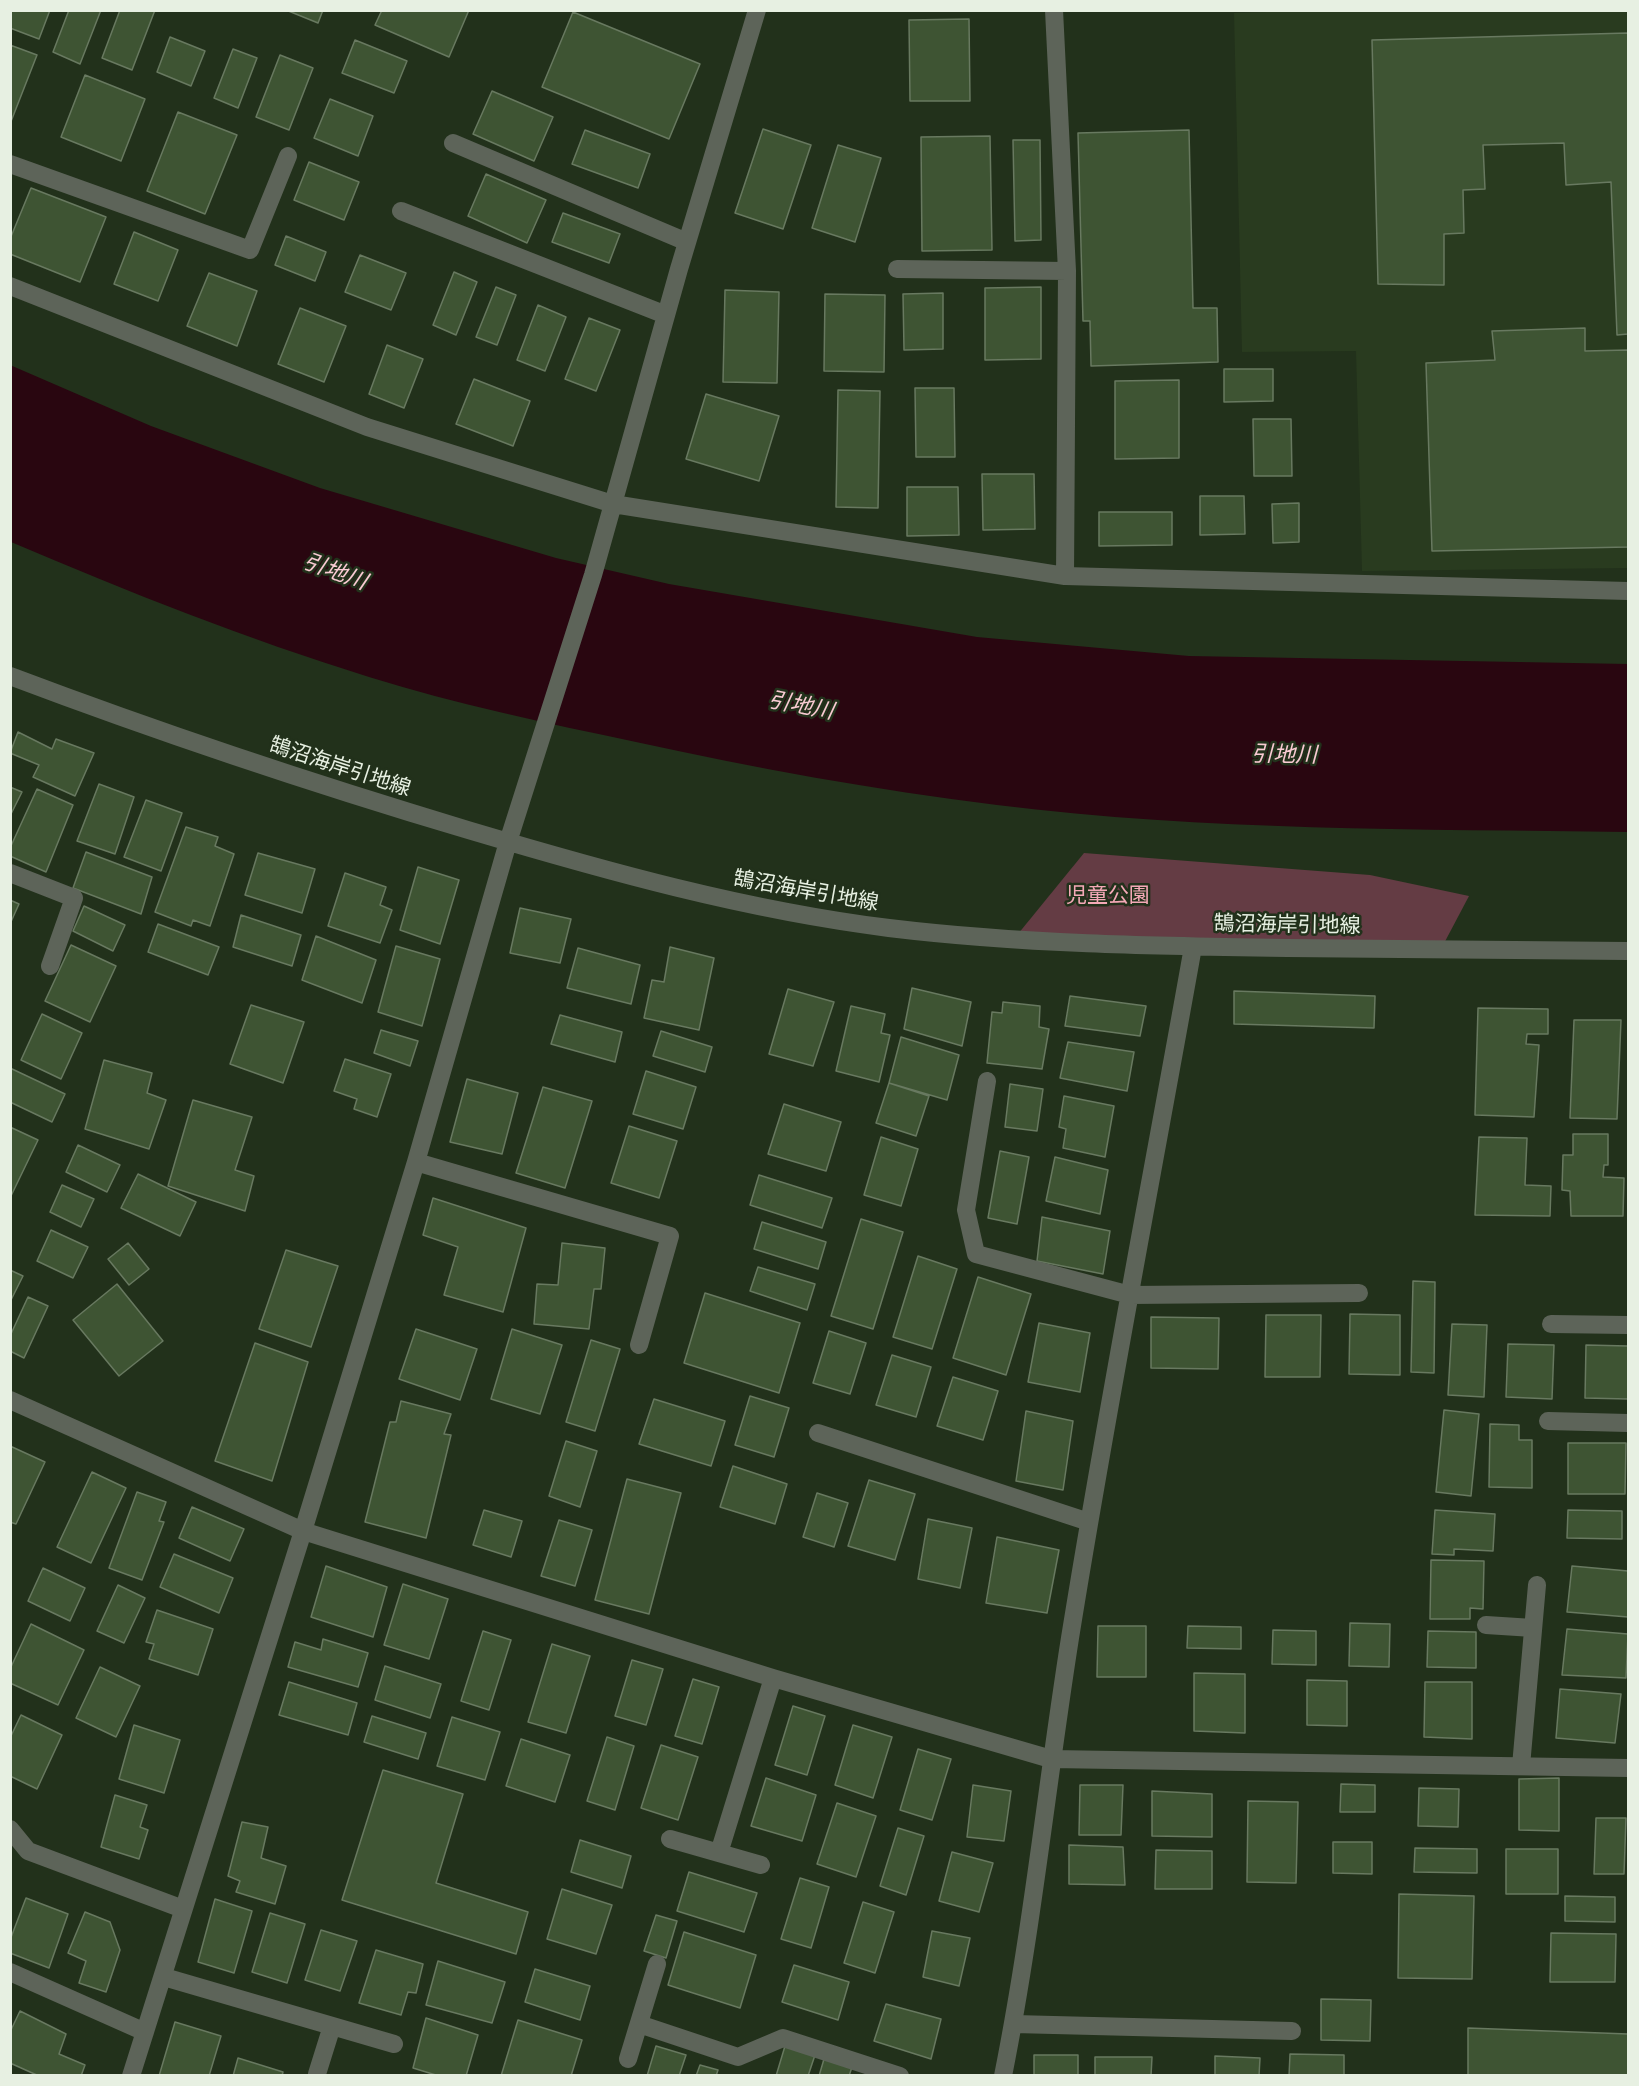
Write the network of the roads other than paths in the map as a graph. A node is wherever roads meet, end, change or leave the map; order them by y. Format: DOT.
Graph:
graph roads {
  1 [pos="757,10"];
  2 [pos="1054,10"];
  3 [pos="453,143"];
  4 [pos="288,156"];
  5 [pos="10,164"];
  6 [pos="400,211"];
  7 [pos="687,242"];
  8 [pos="897,269"];
  9 [pos="1067,271"];
  10 [pos="10,286"];
  11 [pos="666,315"];
  12 [pos="613,504"];
  13 [pos="1065,576"];
  14 [pos="1629,591"];
  15 [pos="10,676"];
  16 [pos="508,842"];
  17 [pos="10,873"];
  18 [pos="1193,946"];
  19 [pos="1629,951"];
  20 [pos="50,966"];
  21 [pos="987,1081"];
  22 [pos="416,1162"];
  23 [pos="1359,1293"];
  24 [pos="1130,1295"];
  25 [pos="1551,1324"];
  26 [pos="1629,1325"];
  27 [pos="639,1345"];
  28 [pos="10,1400"];
  29 [pos="1548,1422"];
  30 [pos="1629,1422"];
  31 [pos="818,1433"];
  32 [pos="1089,1522"];
  33 [pos="303,1531"];
  34 [pos="1538,1585"];
  35 [pos="1486,1625"];
  36 [pos="1533,1628"];
  37 [pos="773,1678"];
  38 [pos="1051,1759"];
  39 [pos="1521,1766"];
  40 [pos="1629,1768"];
  41 [pos="10,1829"];
  42 [pos="670,1839"];
  43 [pos="719,1853"];
  44 [pos="761,1865"];
  45 [pos="183,1909"];
  46 [pos="657,1964"];
  47 [pos="10,1972"];
  48 [pos="164,1977"];
  49 [pos="639,2024"];
  50 [pos="1014,2024"];
  51 [pos="332,2026"];
  52 [pos="1292,2031"];
  53 [pos="145,2032"];
  54 [pos="394,2044"];
  55 [pos="627,2059"];
  56 [pos="317,2074"];
  57 [pos="131,2076"];
  58 [pos="900,2076"];
  59 [pos="1003,2076"];
  1 -- 7 [label="street"];
  2 -- 9 [label="street"];
  3 -- 7 [label="street"];
  4 -- 5 [label="street"];
  6 -- 11 [label="street"];
  7 -- 11 [label="street"];
  8 -- 9 [label="street"];
  9 -- 13 [label="street"];
  10 -- 12 [label="street"];
  11 -- 12 [label="street"];
  12 -- 13 [label="street"];
  12 -- 16 [label="street"];
  13 -- 14 [label="street"];
  15 -- 16 [label="street, 鵠沼海岸引地線"];
  16 -- 18 [label="street, 鵠沼海岸引地線"];
  16 -- 22 [label="street"];
  17 -- 20 [label="street"];
  18 -- 19 [label="street, 鵠沼海岸引地線"];
  18 -- 24 [label="street"];
  21 -- 24 [label="street"];
  22 -- 27 [label="street"];
  22 -- 33 [label="street"];
  23 -- 24 [label="street"];
  24 -- 32 [label="street"];
  25 -- 26 [label="street"];
  28 -- 33 [label="street"];
  29 -- 30 [label="street"];
  31 -- 32 [label="street"];
  32 -- 38 [label="street"];
  33 -- 37 [label="street"];
  33 -- 45 [label="street"];
  34 -- 36 [label="street"];
  35 -- 36 [label="street"];
  36 -- 39 [label="street"];
  37 -- 38 [label="street"];
  37 -- 43 [label="street"];
  38 -- 39 [label="street"];
  38 -- 50 [label="street"];
  39 -- 40 [label="street"];
  41 -- 45 [label="street"];
  42 -- 43 [label="street"];
  43 -- 44 [label="street"];
  45 -- 48 [label="street"];
  46 -- 49 [label="street"];
  47 -- 53 [label="street"];
  48 -- 51 [label="street"];
  48 -- 53 [label="street"];
  49 -- 55 [label="street"];
  49 -- 58 [label="street"];
  50 -- 52 [label="street"];
  50 -- 59 [label="street"];
  51 -- 54 [label="street"];
  51 -- 56 [label="street"];
  53 -- 57 [label="street"];
}
